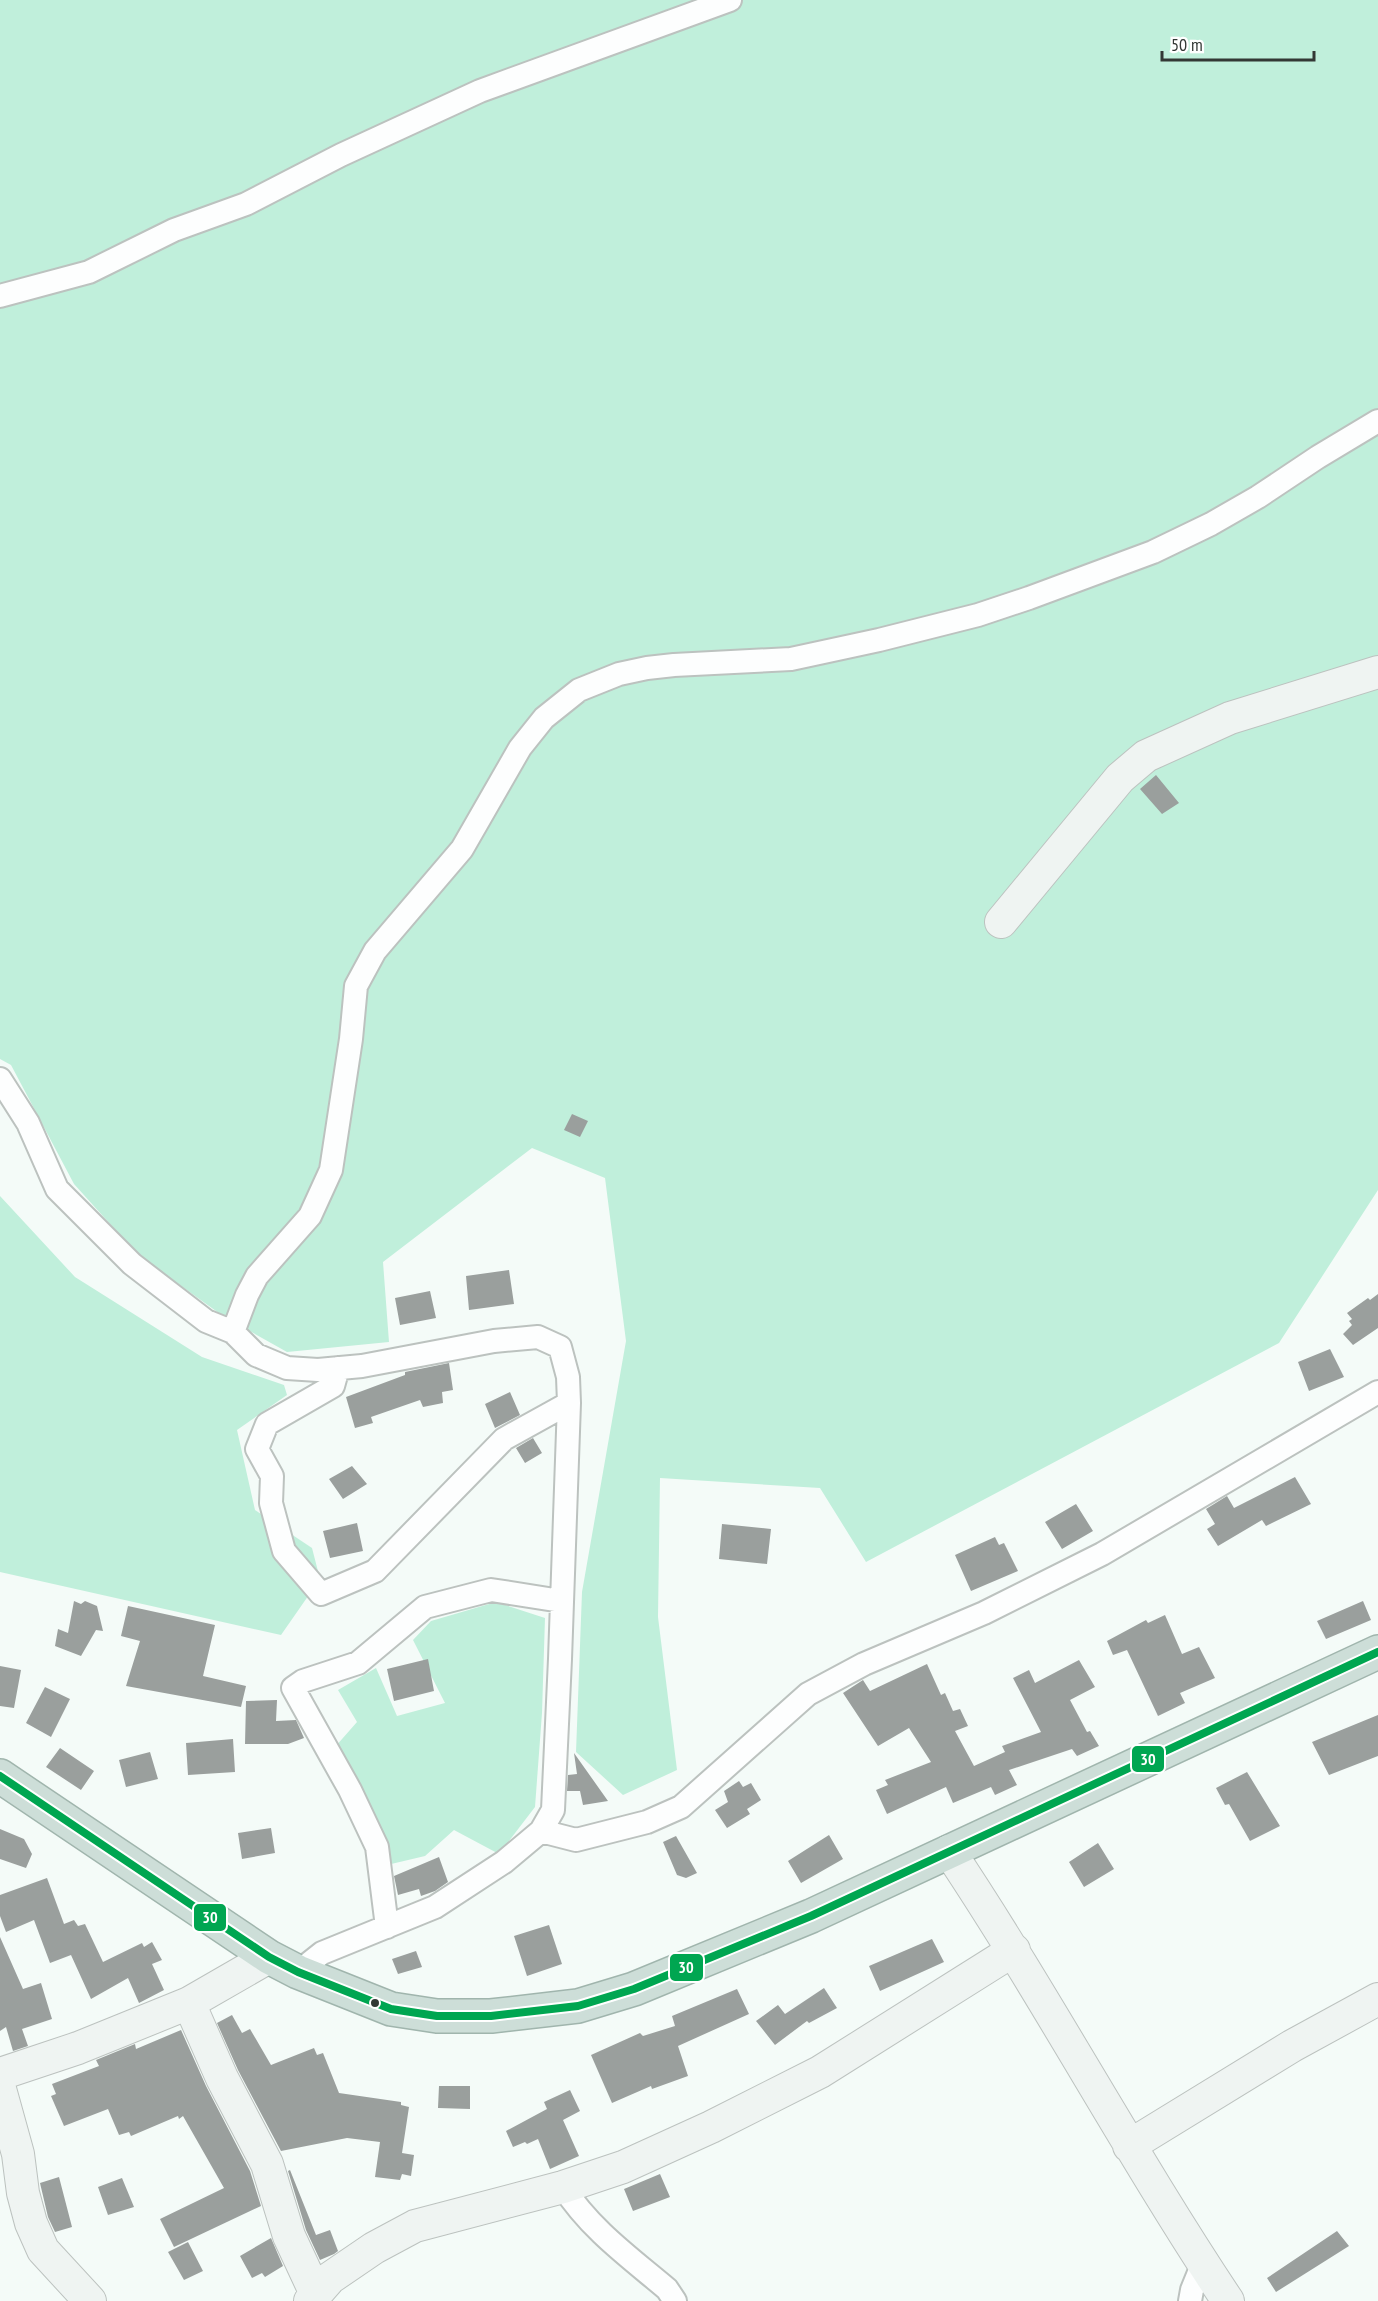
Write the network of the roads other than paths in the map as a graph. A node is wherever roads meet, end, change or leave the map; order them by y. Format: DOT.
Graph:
graph roads {
  1 [pos="730,0"];
  2 [pos="0,296"];
  3 [pos="1378,421"];
  4 [pos="1378,672"];
  5 [pos="1000,922"];
  6 [pos="0,1079"];
  7 [pos="233,1332"];
  8 [pos="338,1368"];
  9 [pos="1378,1392"];
  10 [pos="569,1403"];
  11 [pos="561,1601"];
  12 [pos="1378,1652"];
  13 [pos="0,1776"];
  14 [pos="542,1831"];
  15 [pos="949,1851"];
  16 [pos="387,1927"];
  17 [pos="1014,1950"];
  18 [pos="269,1957"];
  19 [pos="298,1972"];
  20 [pos="1378,1999"];
  21 [pos="189,2003"];
  22 [pos="0,2074"];
  23 [pos="0,2089"];
  24 [pos="1129,2146"];
  25 [pos="564,2187"];
  26 [pos="1203,2263"];
  27 [pos="313,2297"];
  28 [pos="90,2301"];
  29 [pos="675,2301"];
  30 [pos="1190,2301"];
  31 [pos="1228,2301"];
  1 -- 2 [label="street"];
  3 -- 7 [label="street"];
  4 -- 5 [label="street"];
  6 -- 7 [label="street"];
  7 -- 8 [label="street"];
  8 -- 10 [label="street"];
  8 -- 10 [label="street"];
  9 -- 14 [label="street"];
  10 -- 11 [label="street"];
  11 -- 14 [label="street"];
  11 -- 16 [label="street"];
  12 -- 15 [label="highway"];
  13 -- 18 [label="highway"];
  14 -- 16 [label="street"];
  15 -- 17 [label="street"];
  15 -- 19 [label="highway"];
  16 -- 19 [label="street"];
  17 -- 24 [label="street"];
  17 -- 25 [label="street"];
  18 -- 19 [label="highway"];
  18 -- 21 [label="street"];
  20 -- 24 [label="street"];
  21 -- 22 [label="street"];
  21 -- 27 [label="street"];
  23 -- 28 [label="street"];
  24 -- 26 [label="street"];
  25 -- 27 [label="street"];
  25 -- 29 [label="street"];
  26 -- 30 [label="street"];
  26 -- 31 [label="street"];
}
